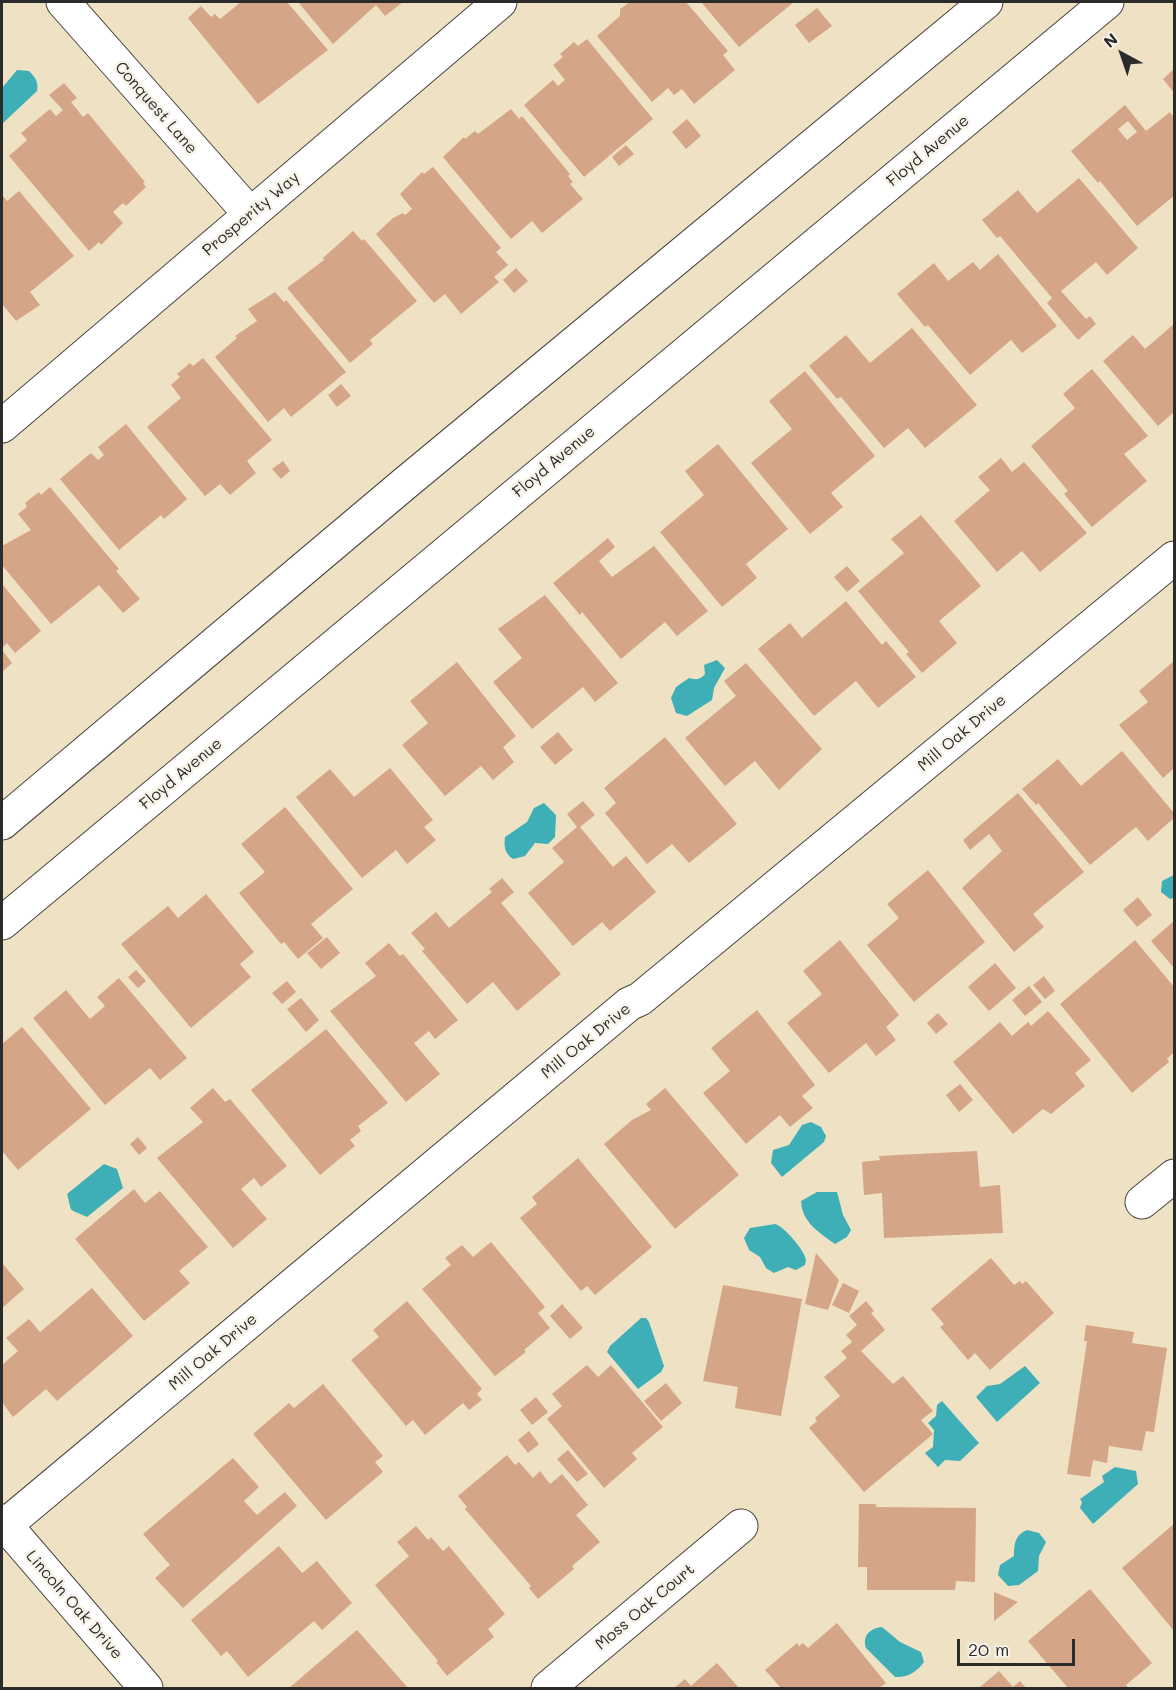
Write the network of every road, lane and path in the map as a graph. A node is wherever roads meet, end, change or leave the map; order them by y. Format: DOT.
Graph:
graph roads {
  1 [pos="63,2"];
  2 [pos="500,2"];
  3 [pos="986,2"];
  4 [pos="1107,2"];
  5 [pos="250,214"];
  6 [pos="2,426"];
  7 [pos="1174,558"];
  8 [pos="2,823"];
  9 [pos="2,923"];
  10 [pos="1174,1176"];
  11 [pos="1142,1202"];
  12 [pos="3,1525"];
  13 [pos="741,1526"];
  14 [pos="146,1689"];
  15 [pos="548,1689"];
  1 -- 5 [label="street, Conquest Lane"];
  2 -- 5 [label="street, Prosperity Way"];
  3 -- 8 [label="street"];
  4 -- 9 [label="street, Floyd Avenue"];
  5 -- 6 [label="street, Prosperity Way"];
  7 -- 12 [label="street, Mill Oak Drive"];
  10 -- 11 [label="street"];
  12 -- 14 [label="street, Lincoln Oak Drive"];
  13 -- 15 [label="street, Moss Oak Court"];
}
